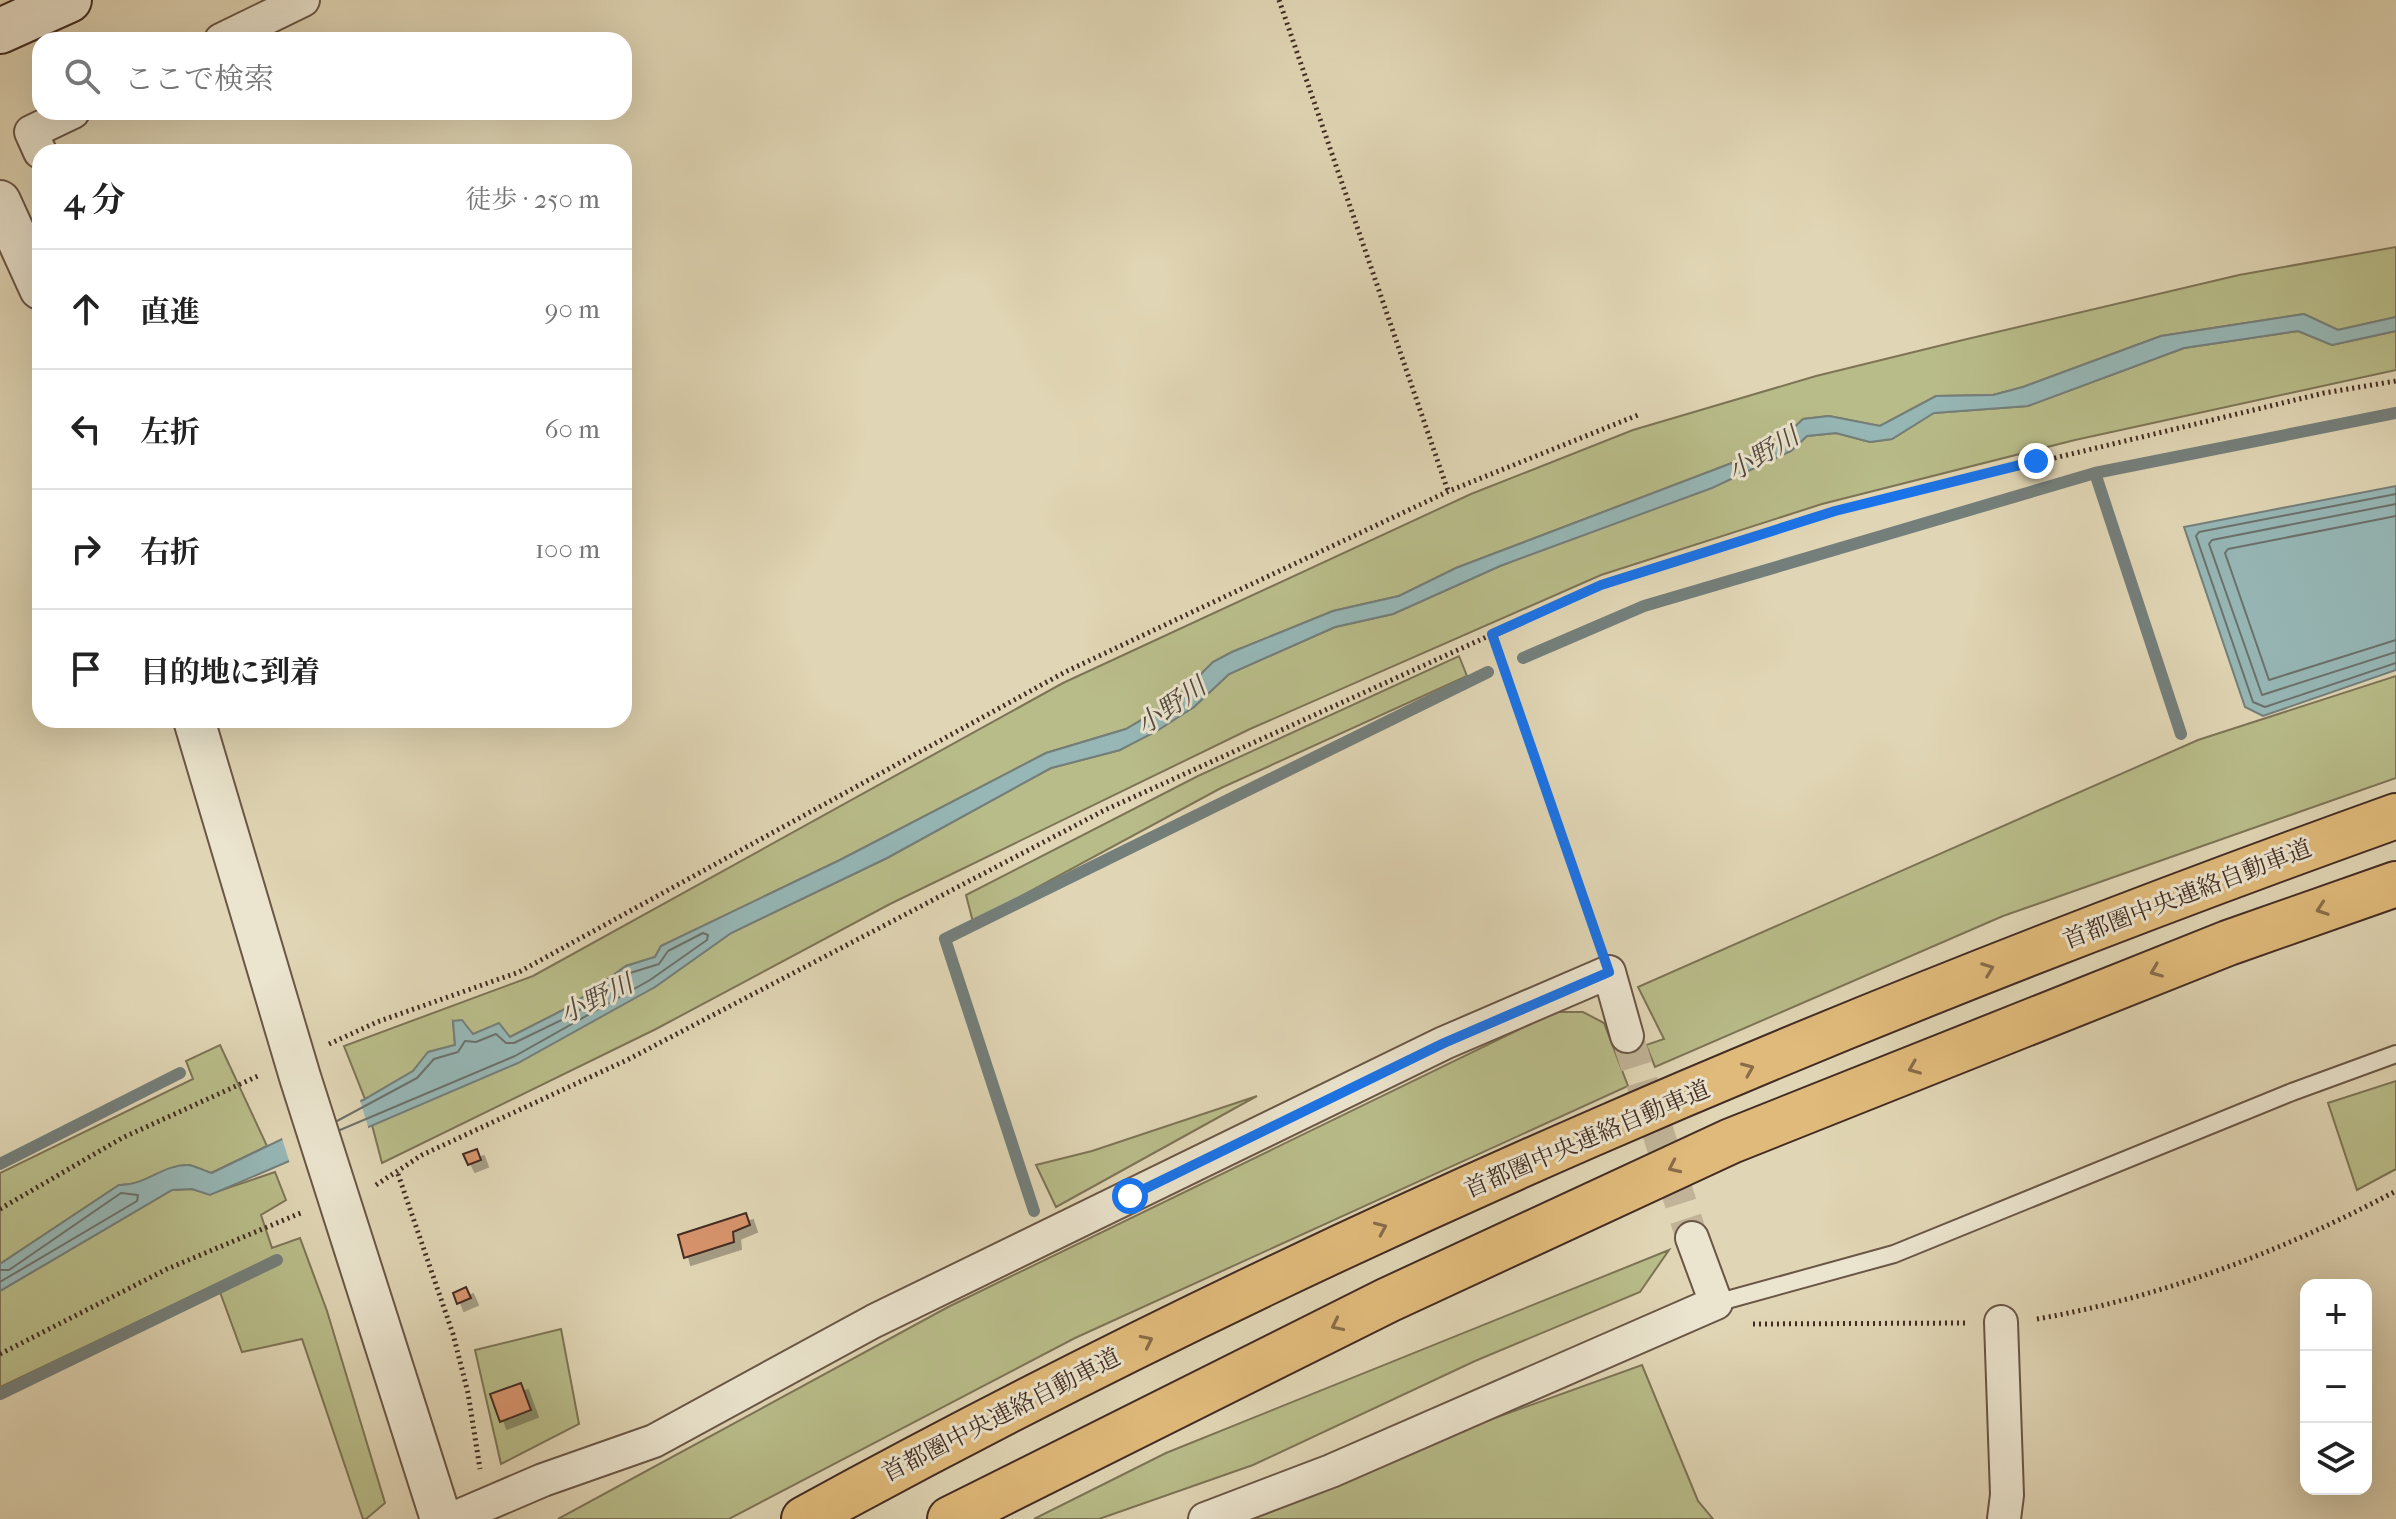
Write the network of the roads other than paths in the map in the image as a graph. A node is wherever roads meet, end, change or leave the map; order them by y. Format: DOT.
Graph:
graph roads {
  1 [pos="69,0"];
  2 [pos="303,0"];
  3 [pos="0,31"];
  4 [pos="237,32"];
  5 [pos="56,120"];
  6 [pos="36,144"];
  7 [pos="0,201"];
  8 [pos="32,271"];
  9 [pos="196,728"];
  10 [pos="2396,816"];
  11 [pos="2396,884"];
  12 [pos="1627,1036"];
  13 [pos="2396,1054"];
  14 [pos="1692,1238"];
  15 [pos="1716,1303"];
  16 [pos="2001,1322"];
  17 [pos="441,1519"];
  18 [pos="452,1519"];
  19 [pos="804,1519"];
  20 [pos="950,1519"];
  21 [pos="1205,1519"];
  22 [pos="2004,1519"];
  1 -- 3 [label="main road"];
  2 -- 4 [label="street"];
  5 -- 6 [label="street"];
  7 -- 8 [label="street"];
  9 -- 17 [label="street"];
  19 -- 10 [label="highway, 首都圏中央連絡自動車道, one-way"];
  11 -- 20 [label="highway, one-way"];
  12 -- 18 [label="street"];
  13 -- 15 [label="lane"];
  14 -- 15 [label="street"];
  15 -- 21 [label="street"];
  16 -- 22 [label="street"];
}
